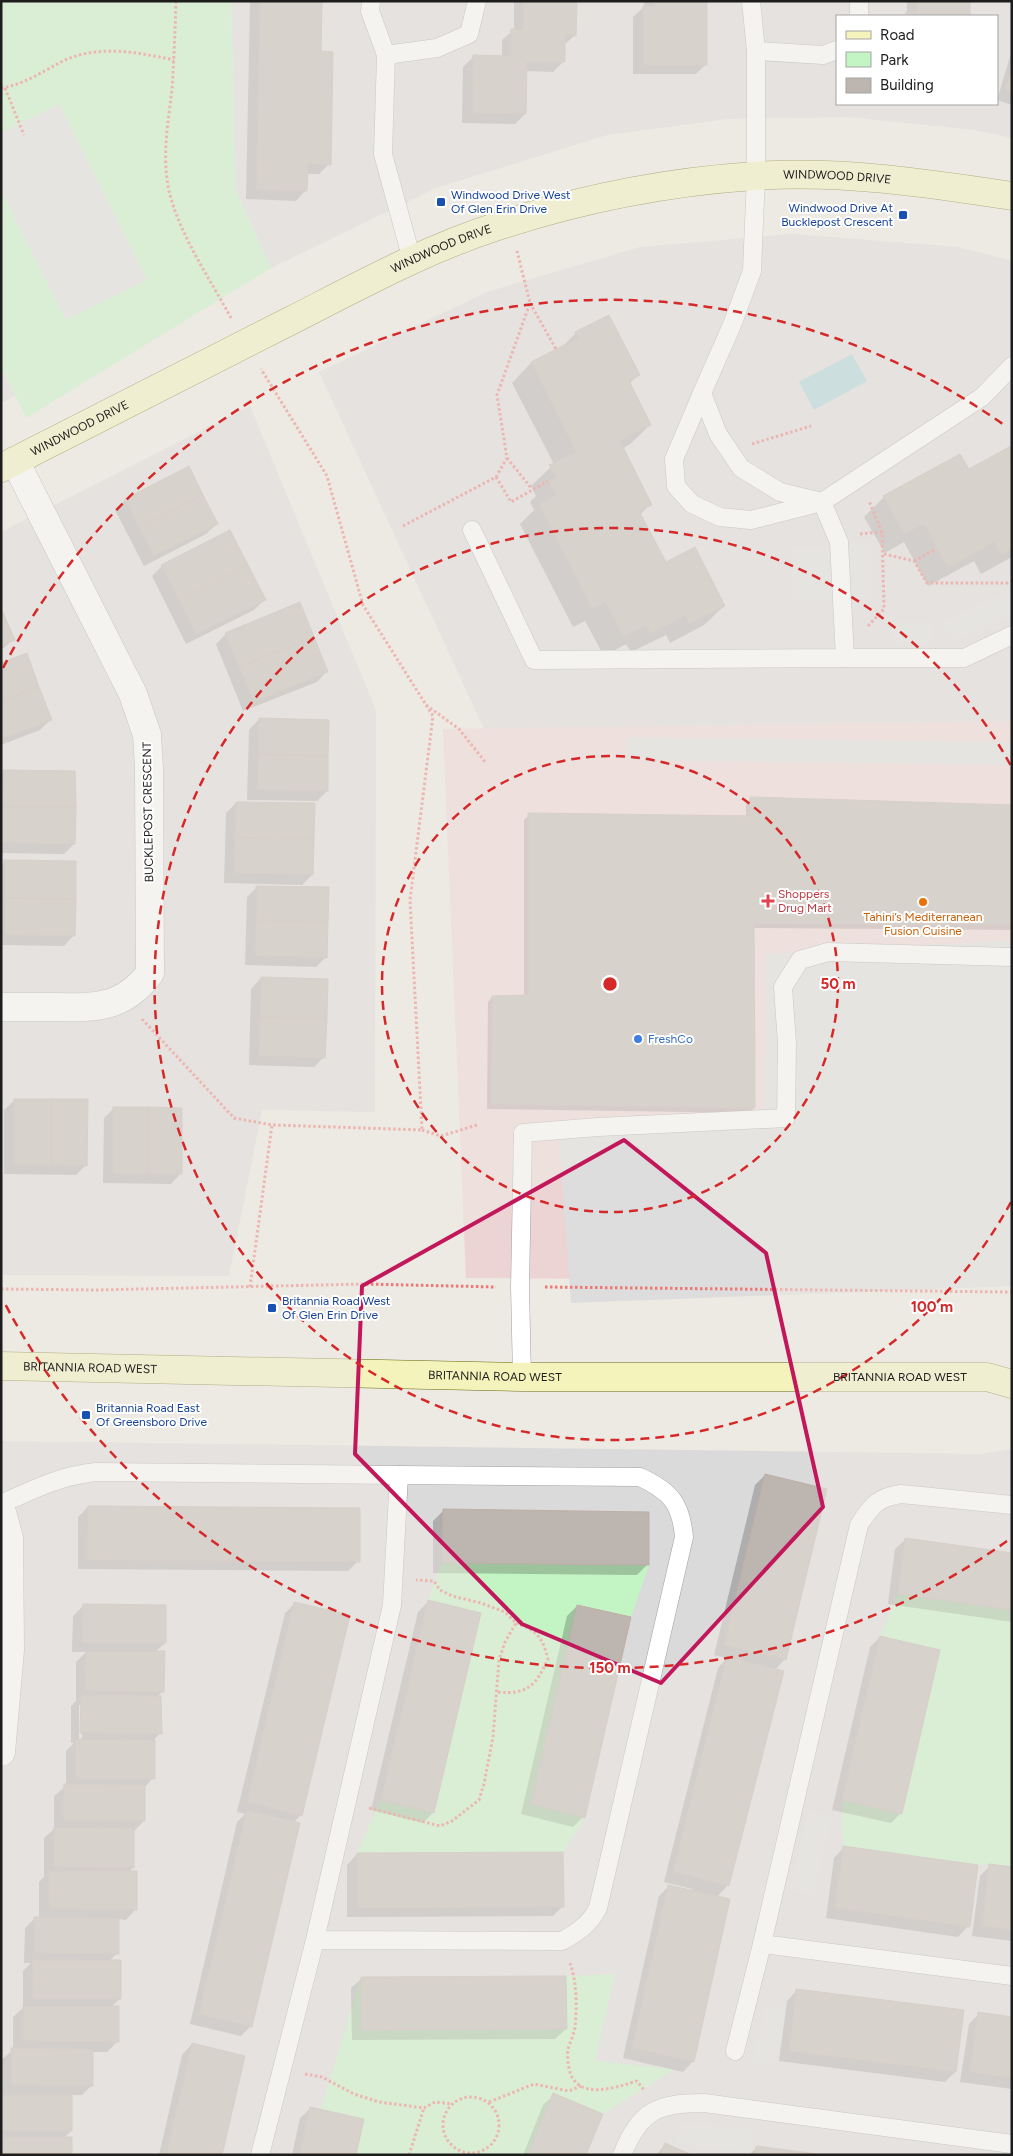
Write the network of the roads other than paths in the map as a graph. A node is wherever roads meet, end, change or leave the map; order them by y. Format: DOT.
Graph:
graph roads {
  1 [pos="371,1"];
  2 [pos="477,1"];
  3 [pos="751,1"];
  4 [pos="859,1"];
  5 [pos="859,15"];
  6 [pos="836,50"];
  7 [pos="756,51"];
  8 [pos="386,55"];
  9 [pos="756,176"];
  10 [pos="1012,196"];
  11 [pos="412,260"];
  12 [pos="1012,366"];
  13 [pos="702,393"];
  14 [pos="8,464"];
  15 [pos="822,502"];
  16 [pos="472,530"];
  17 [pos="1012,635"];
  18 [pos="844,655"];
  19 [pos="1012,957"];
  20 [pos="1,1007"];
  21 [pos="1012,1364"];
  22 [pos="1,1366"];
  23 [pos="522,1377"];
  24 [pos="999,1380"];
  25 [pos="399,1475"];
  26 [pos="1,1504"];
  27 [pos="1012,1505"];
  28 [pos="1,1509"];
  29 [pos="1,1752"];
  30 [pos="315,1940"];
  31 [pos="762,1944"];
  32 [pos="1012,1976"];
  33 [pos="735,2051"];
  34 [pos="1012,2144"];
  35 [pos="260,2155"];
  36 [pos="622,2155"];
  1 -- 8 [label="lane"];
  2 -- 8 [label="lane"];
  3 -- 7 [label="lane"];
  4 -- 5 [label="lane"];
  6 -- 7 [label="lane"];
  7 -- 9 [label="lane"];
  8 -- 11 [label="lane"];
  9 -- 10 [label="street, WINDWOOD DRIVE"];
  9 -- 11 [label="street, WINDWOOD DRIVE"];
  9 -- 13 [label="lane"];
  11 -- 14 [label="street, WINDWOOD DRIVE"];
  12 -- 15 [label="lane"];
  13 -- 15 [label="lane"];
  13 -- 15 [label="lane"];
  14 -- 20 [label="street, BUCKLEPOST CRESCENT"];
  15 -- 18 [label="lane"];
  16 -- 18 [label="lane"];
  17 -- 18 [label="lane"];
  19 -- 23 [label="lane"];
  21 -- 24 [label="street, BRITANNIA ROAD WEST"];
  22 -- 23 [label="street, BRITANNIA ROAD WEST"];
  23 -- 24 [label="street, BRITANNIA ROAD WEST"];
  25 -- 26 [label="lane"];
  25 -- 30 [label="lane"];
  25 -- 30 [label="lane"];
  27 -- 31 [label="lane"];
  28 -- 29 [label="street"];
  30 -- 35 [label="lane"];
  31 -- 32 [label="lane"];
  31 -- 33 [label="lane"];
  34 -- 36 [label="lane"];
}
